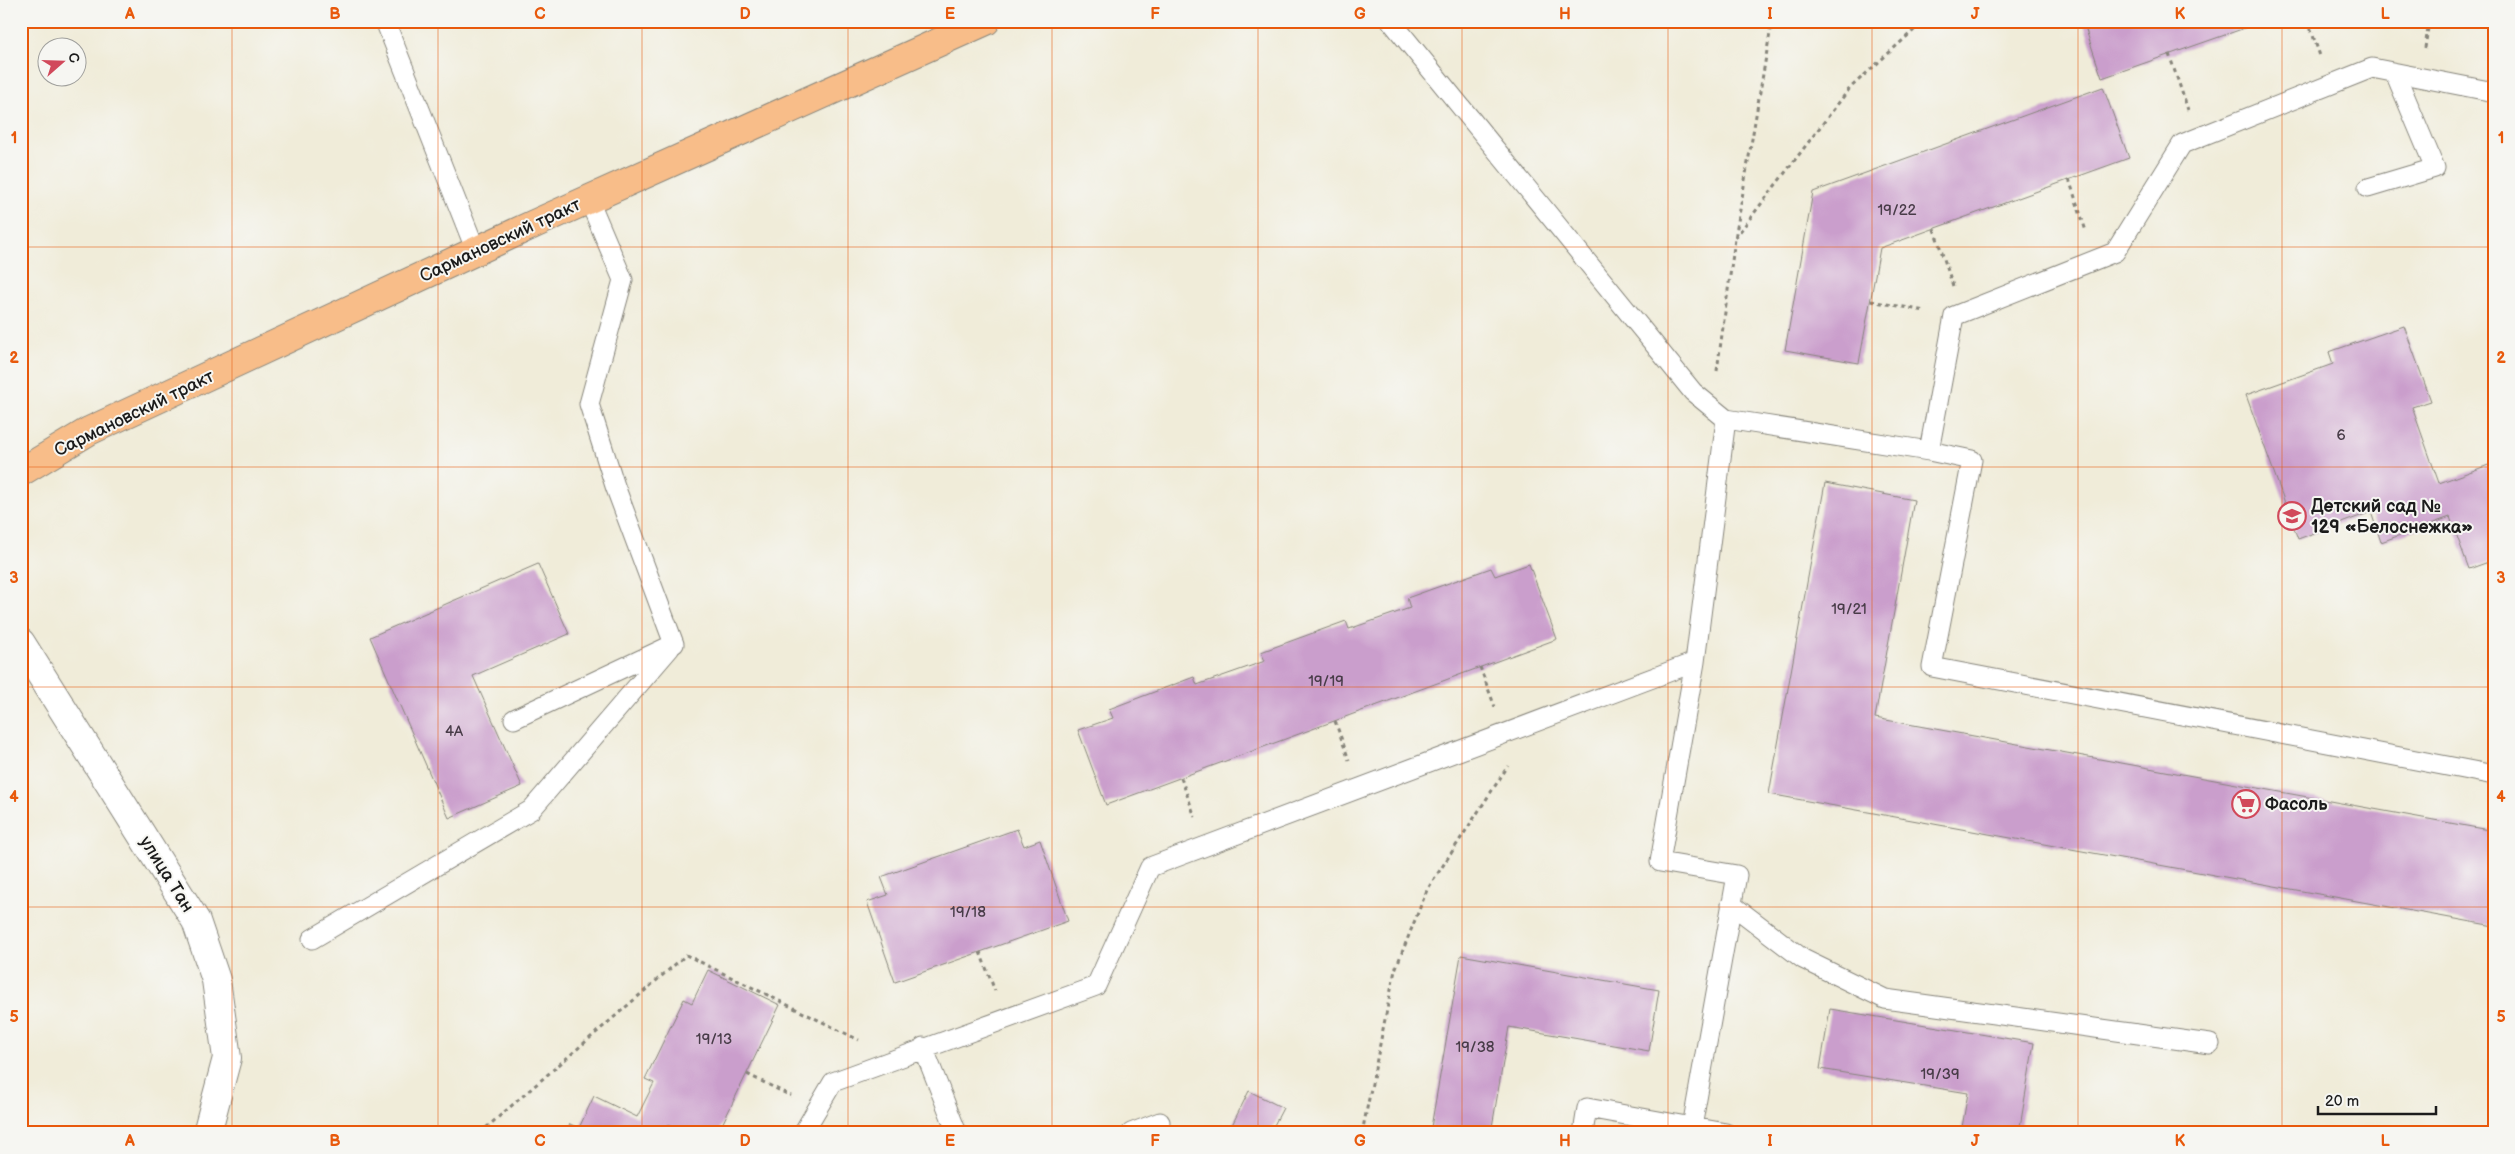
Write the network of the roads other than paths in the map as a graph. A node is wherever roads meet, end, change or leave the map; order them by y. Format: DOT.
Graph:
graph roads {
  1 [pos="385,21"];
  2 [pos="986,21"];
  3 [pos="1391,21"];
  4 [pos="2394,73"];
  5 [pos="2494,92"];
  6 [pos="2368,188"];
  7 [pos="589,200"];
  8 [pos="476,251"];
  9 [pos="1719,413"];
  10 [pos="1929,451"];
  11 [pos="21,472"];
  12 [pos="21,643"];
  13 [pos="674,644"];
  14 [pos="1694,662"];
  15 [pos="514,719"];
  16 [pos="2494,775"];
  17 [pos="1731,904"];
  18 [pos="312,940"];
  19 [pos="2210,1044"];
  20 [pos="923,1048"];
  21 [pos="1160,1122"];
  22 [pos="1692,1127"];
  23 [pos="207,1133"];
  24 [pos="803,1133"];
  25 [pos="957,1133"];
  26 [pos="1131,1133"];
  27 [pos="1583,1133"];
  28 [pos="1726,1133"];
  1 -- 8 [label="lane"];
  2 -- 7 [label="main road, Сармановский тракт"];
  3 -- 9 [label="lane"];
  4 -- 5 [label="lane"];
  4 -- 6 [label="lane"];
  4 -- 10 [label="lane"];
  7 -- 8 [label="main road, Сармановский тракт"];
  7 -- 13 [label="lane"];
  8 -- 11 [label="main road, Сармановский тракт"];
  9 -- 10 [label="lane"];
  9 -- 14 [label="lane"];
  10 -- 16 [label="lane"];
  12 -- 23 [label="street, улица Тан"];
  13 -- 15 [label="lane"];
  13 -- 18 [label="lane"];
  14 -- 17 [label="lane"];
  14 -- 20 [label="lane"];
  17 -- 19 [label="lane"];
  17 -- 22 [label="lane"];
  20 -- 24 [label="lane"];
  20 -- 25 [label="lane"];
  21 -- 26 [label="lane"];
  22 -- 27 [label="lane"];
  22 -- 28 [label="lane"];
}
